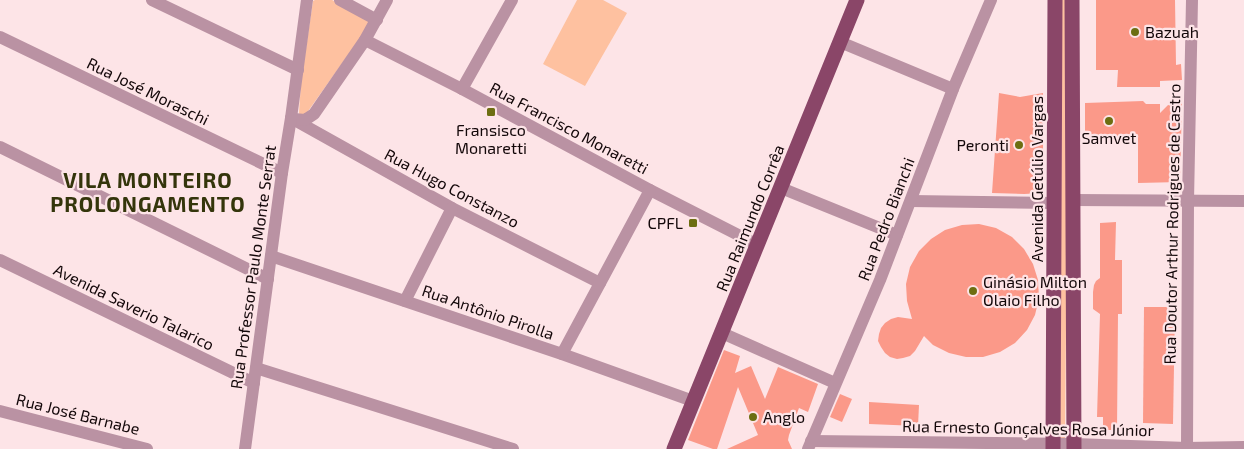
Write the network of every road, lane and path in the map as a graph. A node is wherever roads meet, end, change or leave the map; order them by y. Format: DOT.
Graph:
graph roads {
  1 [pos="152,0"];
  2 [pos="307,0"];
  3 [pos="340,0"];
  4 [pos="388,0"];
  5 [pos="512,0"];
  6 [pos="857,0"];
  7 [pos="991,0"];
  8 [pos="1055,0"];
  9 [pos="1072,0"];
  10 [pos="1192,0"];
  11 [pos="377,20"];
  12 [pos="0,38"];
  13 [pos="365,40"];
  14 [pos="840,42"];
  15 [pos="298,70"];
  16 [pos="462,89"];
  17 [pos="953,89"];
  18 [pos="291,118"];
  19 [pos="0,147"];
  20 [pos="282,173"];
  21 [pos="781,188"];
  22 [pos="650,190"];
  23 [pos="1073,200"];
  24 [pos="911,201"];
  25 [pos="1188,201"];
  26 [pos="1244,201"];
  27 [pos="1054,203"];
  28 [pos="452,208"];
  29 [pos="897,235"];
  30 [pos="758,245"];
  31 [pos="271,256"];
  32 [pos="0,260"];
  33 [pos="268,279"];
  34 [pos="600,283"];
  35 [pos="405,301"];
  36 [pos="722,333"];
  37 [pos="562,354"];
  38 [pos="256,368"];
  39 [pos="835,382"];
  40 [pos="254,383"];
  41 [pos="693,401"];
  42 [pos="0,412"];
  43 [pos="809,445"];
  44 [pos="1053,447"];
  45 [pos="1074,447"];
  46 [pos="1244,447"];
  47 [pos="147,449"];
  48 [pos="245,449"];
  49 [pos="513,449"];
  50 [pos="674,449"];
  51 [pos="1187,449"];
  1 -- 15 [label="street"];
  2 -- 15 [label="street"];
  3 -- 11 [label="street"];
  4 -- 11 [label="street"];
  5 -- 16 [label="street"];
  6 -- 14 [label="main road, Rua Raimundo Corrêa"];
  7 -- 17 [label="street, Rua Pedro Bianchi"];
  8 -- 27 [label="main road, Avenida Getúlio Vargas"];
  9 -- 23 [label="main road"];
  10 -- 25 [label="street, Rua Doutor Arthur Rodrigues de Castro"];
  11 -- 13 [label="street"];
  12 -- 20 [label="street, Rua José Moraschi"];
  13 -- 16 [label="street, Rua Francisco Monaretti"];
  13 -- 18 [label="street"];
  14 -- 17 [label="street"];
  14 -- 21 [label="main road, Rua Raimundo Corrêa"];
  15 -- 18 [label="street"];
  16 -- 22 [label="street, Rua Francisco Monaretti"];
  17 -- 24 [label="street, Rua Pedro Bianchi"];
  18 -- 20 [label="street, Rua Professor Paulo Monte Serrat"];
  18 -- 28 [label="street, Rua Hugo Constanzo"];
  19 -- 33 [label="street"];
  20 -- 31 [label="street, Rua Professor Paulo Monte Serrat"];
  21 -- 29 [label="street"];
  21 -- 30 [label="main road, Rua Raimundo Corrêa"];
  22 -- 30 [label="street, Rua Francisco Monaretti"];
  22 -- 34 [label="street"];
  23 -- 25 [label="street"];
  23 -- 45 [label="main road"];
  24 -- 27 [label="street"];
  24 -- 29 [label="street, Rua Pedro Bianchi"];
  25 -- 26 [label="street"];
  25 -- 51 [label="street, Rua Doutor Arthur Rodrigues de Castro"];
  27 -- 44 [label="main road, Avenida Getúlio Vargas"];
  28 -- 34 [label="street, Rua Hugo Constanzo"];
  28 -- 35 [label="street"];
  29 -- 39 [label="street, Rua Pedro Bianchi"];
  30 -- 36 [label="main road, Rua Raimundo Corrêa"];
  31 -- 33 [label="street, Rua Professor Paulo Monte Serrat"];
  31 -- 35 [label="street, Rua Antônio Pirolla"];
  32 -- 40 [label="street, Avenida Saverio Talarico"];
  33 -- 38 [label="street, Rua Professor Paulo Monte Serrat"];
  34 -- 37 [label="street"];
  35 -- 37 [label="street, Rua Antônio Pirolla"];
  36 -- 39 [label="street"];
  36 -- 41 [label="main road, Rua Raimundo Corrêa"];
  37 -- 41 [label="street, Rua Antônio Pirolla"];
  38 -- 40 [label="street, Rua Professor Paulo Monte Serrat"];
  38 -- 49 [label="street"];
  39 -- 43 [label="street, Rua Pedro Bianchi"];
  40 -- 48 [label="street, Rua Professor Paulo Monte Serrat"];
  41 -- 50 [label="main road, Rua Raimundo Corrêa"];
  42 -- 47 [label="street, Rua José Barnabe"];
  43 -- 44 [label="street, Rua Ernesto Gonçalves Rosa Júnior"];
  44 -- 45 [label="street, Rua Ernesto Gonçalves Rosa Júnior"];
  45 -- 51 [label="street, Rua Ernesto Gonçalves Rosa Júnior"];
  46 -- 51 [label="street, Rua Ernesto Gonçalves Rosa Júnior"];
}
